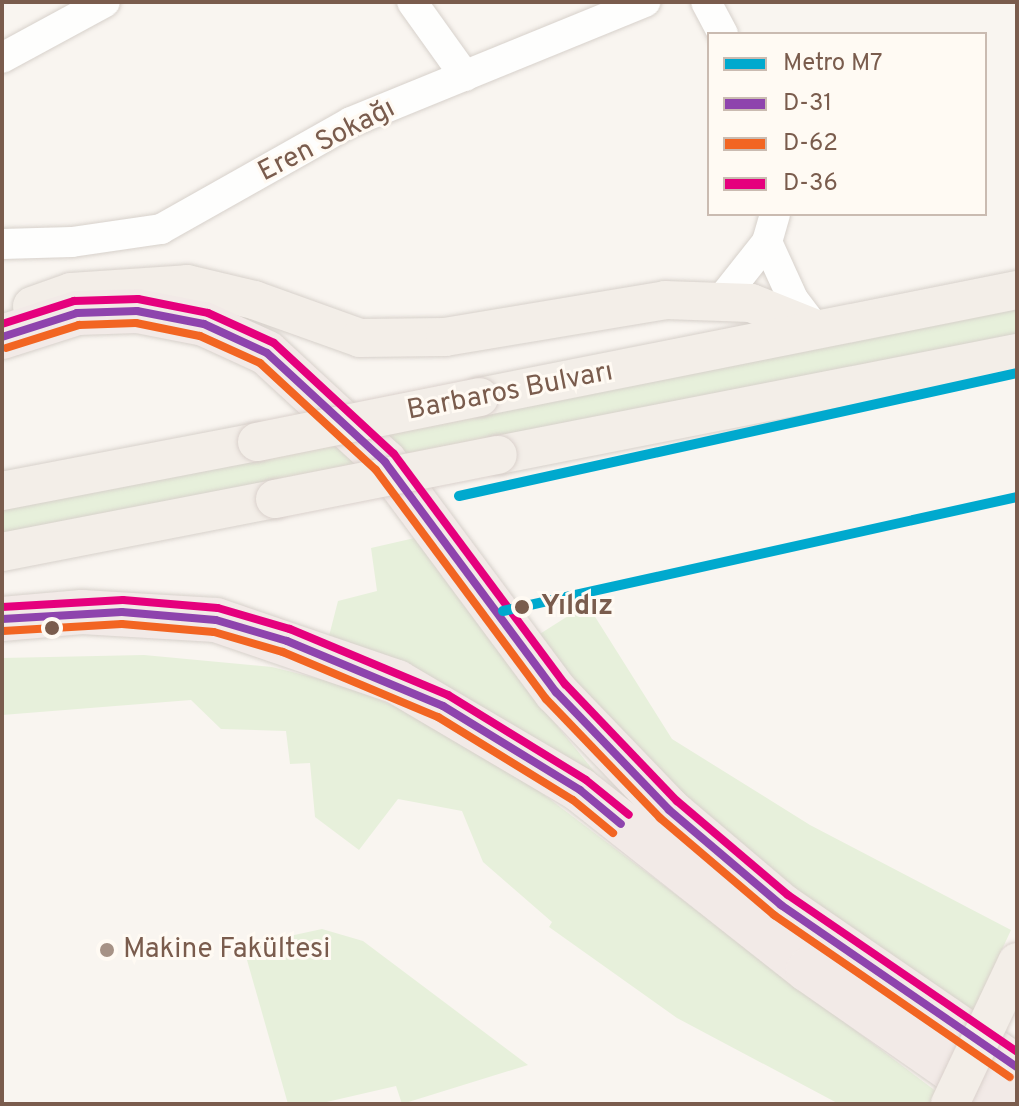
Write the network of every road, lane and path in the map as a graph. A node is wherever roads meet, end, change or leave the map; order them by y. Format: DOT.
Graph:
graph roads {
  1 [pos="105,2"];
  2 [pos="412,2"];
  3 [pos="645,2"];
  4 [pos="706,2"];
  5 [pos="722,32"];
  6 [pos="2,58"];
  7 [pos="465,76"];
  8 [pos="771,228"];
  9 [pos="2,244"];
  10 [pos="1017,290"];
  11 [pos="721,300"];
  12 [pos="2,320"];
  13 [pos="816,329"];
  14 [pos="2,337"];
  15 [pos="1017,353"];
  16 [pos="2,491"];
  17 [pos="59,541"];
  18 [pos="2,552"];
  19 [pos="2,569"];
  20 [pos="2,619"];
  21 [pos="1017,962"];
  22 [pos="1017,1067"];
  23 [pos="950,1104"];
  24 [pos="1000,1104"];
  1 -- 6 [label="street"];
  2 -- 7 [label="street"];
  3 -- 7 [label="street, Eren Sokağı"];
  4 -- 5 [label="street"];
  7 -- 9 [label="street, Eren Sokağı"];
  8 -- 11 [label="street"];
  8 -- 13 [label="street"];
  10 -- 13 [label="main road, Barbaros Bulvarı"];
  11 -- 12 [label="main road"];
  11 -- 13 [label="main road"];
  13 -- 16 [label="main road, Barbaros Bulvarı, bridge"];
  14 -- 22 [label="highway"];
  15 -- 17 [label="main road, bridge"];
  17 -- 18 [label="main road"];
  17 -- 19 [label="main road"];
  20 -- 24 [label="highway"];
  21 -- 23 [label="main road, bridge"];
}
